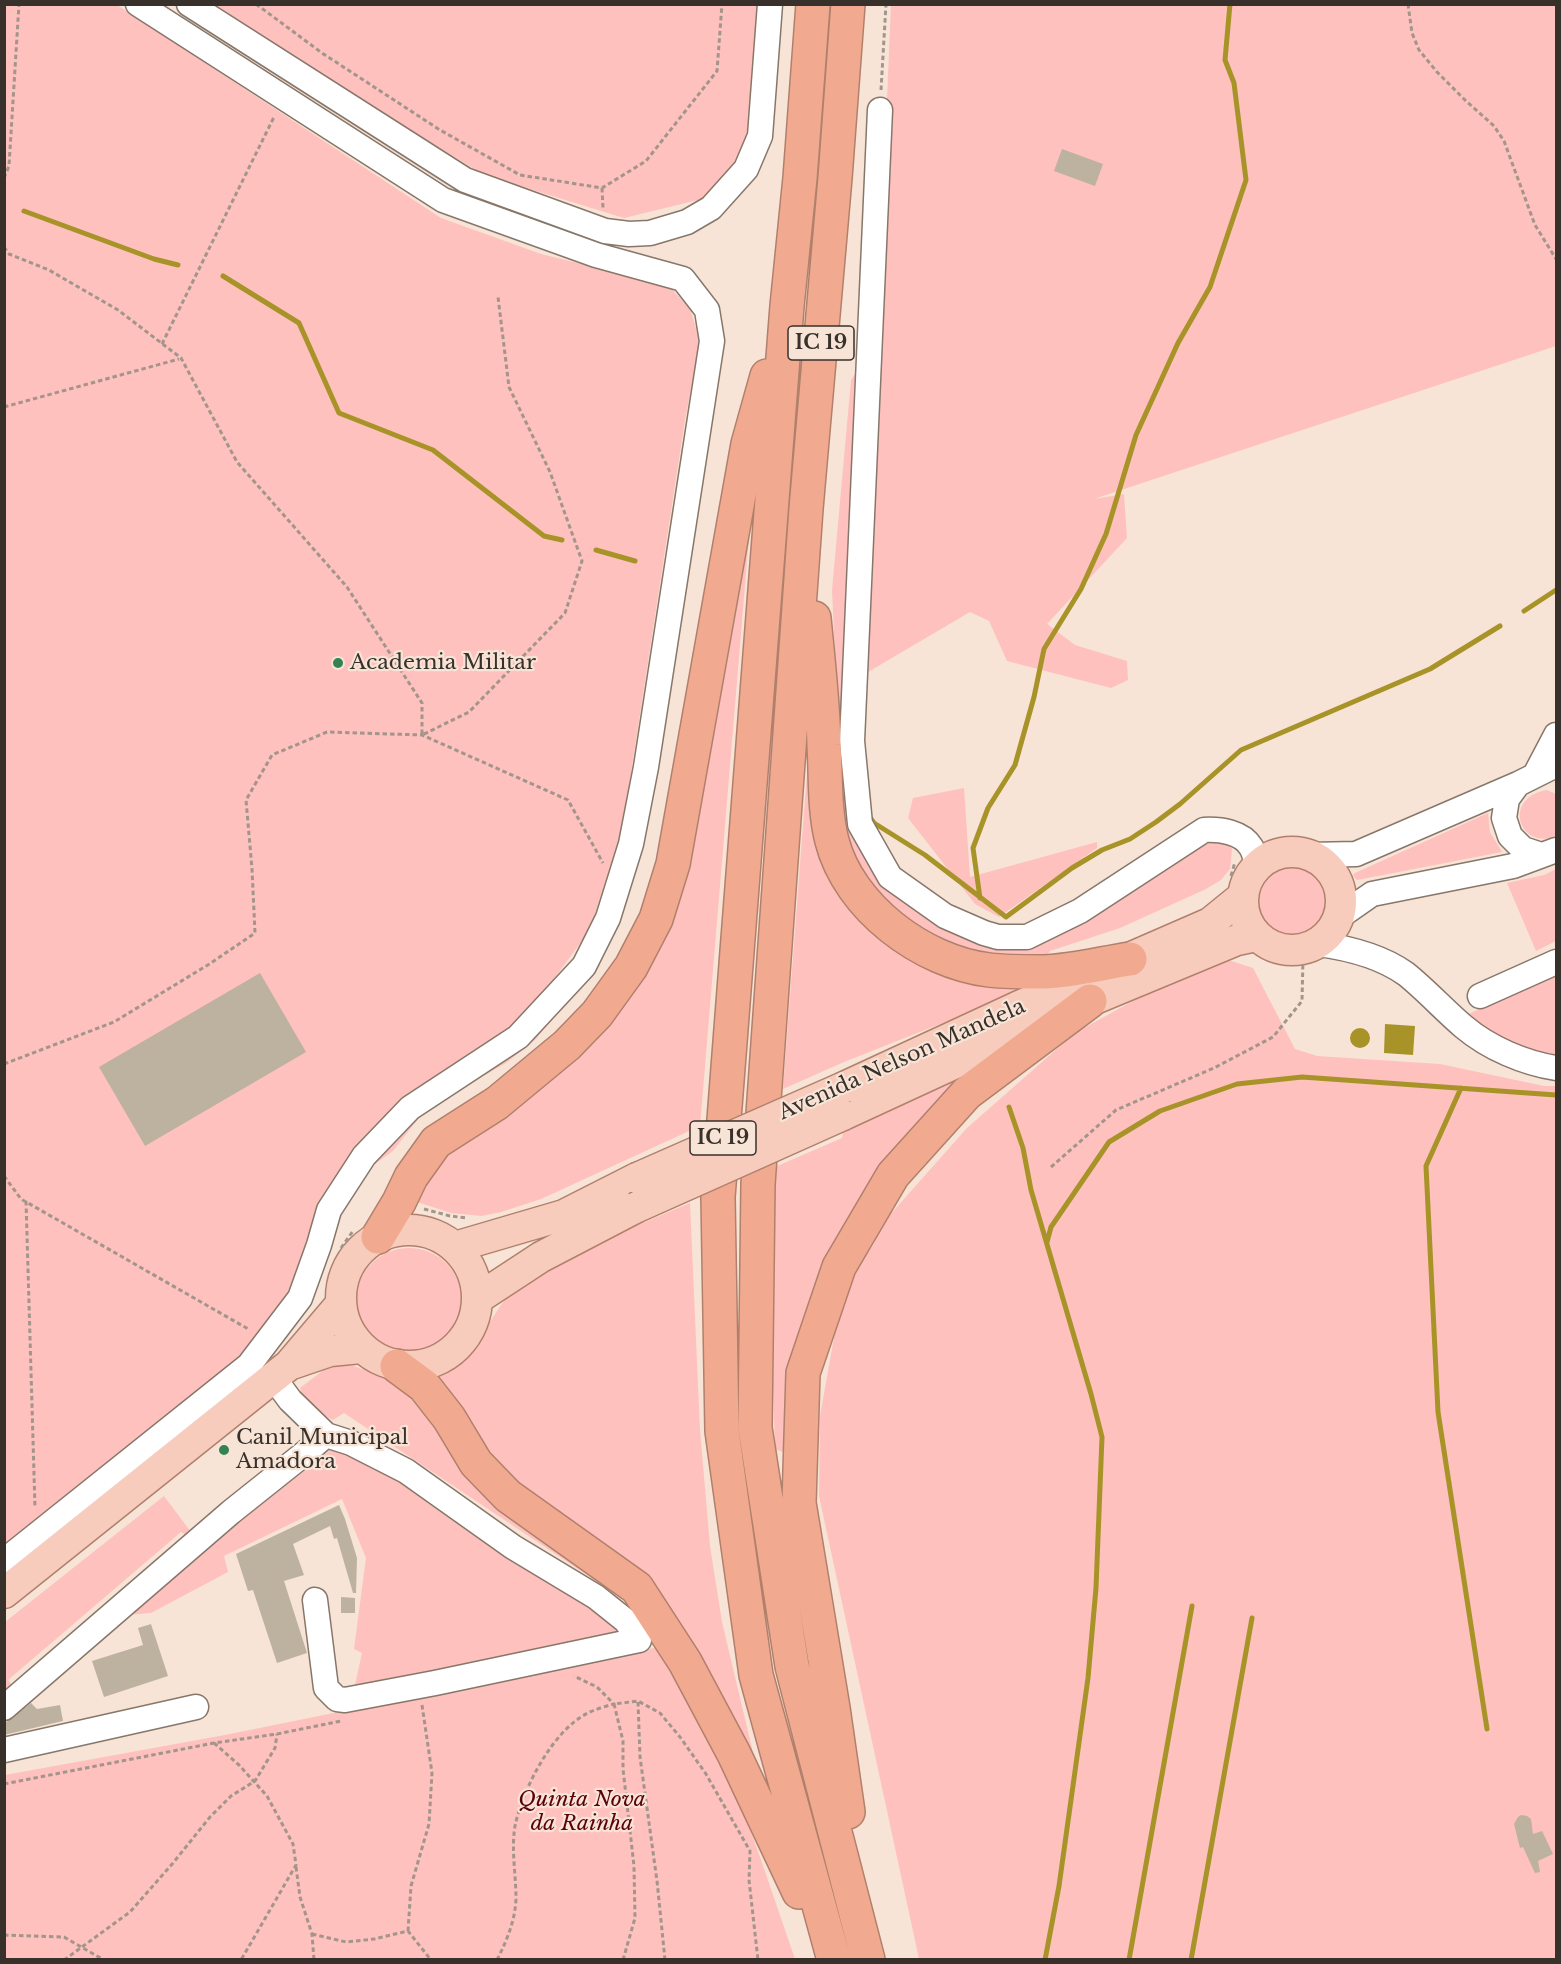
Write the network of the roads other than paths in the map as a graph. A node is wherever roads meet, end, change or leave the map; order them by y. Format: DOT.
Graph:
graph roads {
  1 [pos="138,4"];
  2 [pos="189,4"];
  3 [pos="770,4"];
  4 [pos="813,4"];
  5 [pos="848,4"];
  6 [pos="880,110"];
  7 [pos="787,306"];
  8 [pos="806,509"];
  9 [pos="1557,735"];
  10 [pos="1542,775"];
  11 [pos="1549,853"];
  12 [pos="1310,855"];
  13 [pos="1258,865"];
  14 [pos="1242,897"];
  15 [pos="1339,917"];
  16 [pos="1256,936"];
  17 [pos="1311,947"];
  18 [pos="1130,959"];
  19 [pos="1557,962"];
  20 [pos="1480,996"];
  21 [pos="1090,1001"];
  22 [pos="1557,1068"];
  23 [pos="843,1101"];
  24 [pos="378,1237"];
  25 [pos="455,1247"];
  26 [pos="477,1299"];
  27 [pos="340,1305"];
  28 [pos="361,1348"];
  29 [pos="397,1366"];
  30 [pos="281,1371"];
  31 [pos="326,1435"];
  32 [pos="4,1561"];
  33 [pos="4,1593"];
  34 [pos="315,1600"];
  35 [pos="196,1707"];
  36 [pos="4,1708"];
  37 [pos="4,1750"];
  38 [pos="832,1959"];
  39 [pos="868,1959"];
  1 -- 32 [label="street"];
  2 -- 3 [label="street"];
  4 -- 7 [label="highway, IC 19"];
  5 -- 8 [label="highway, IC 19"];
  6 -- 13 [label="street"];
  7 -- 24 [label="highway"];
  7 -- 38 [label="highway, IC 19"];
  8 -- 18 [label="highway"];
  8 -- 39 [label="highway, IC 19"];
  9 -- 10 [label="street"];
  10 -- 11 [label="street"];
  10 -- 12 [label="street"];
  11 -- 15 [label="street"];
  12 -- 13 [label="main road"];
  12 -- 15 [label="main road"];
  13 -- 14 [label="main road"];
  14 -- 16 [label="main road"];
  14 -- 18 [label="main road, Avenida Nelson Mandela"];
  15 -- 17 [label="main road"];
  16 -- 17 [label="main road"];
  16 -- 21 [label="main road, Avenida Nelson Mandela"];
  17 -- 22 [label="street"];
  18 -- 23 [label="main road, Avenida Nelson Mandela"];
  19 -- 20 [label="street"];
  21 -- 23 [label="main road, Avenida Nelson Mandela"];
  21 -- 39 [label="highway"];
  23 -- 25 [label="main road, Avenida Nelson Mandela, bridge"];
  23 -- 26 [label="main road, Avenida Nelson Mandela, bridge"];
  24 -- 25 [label="main road"];
  24 -- 27 [label="main road"];
  25 -- 26 [label="main road"];
  26 -- 29 [label="main road"];
  27 -- 28 [label="main road"];
  27 -- 30 [label="main road"];
  28 -- 29 [label="main road"];
  28 -- 30 [label="main road"];
  29 -- 38 [label="highway"];
  30 -- 31 [label="street"];
  30 -- 33 [label="main road"];
  31 -- 34 [label="street"];
  31 -- 36 [label="street"];
  35 -- 37 [label="street"];
}
